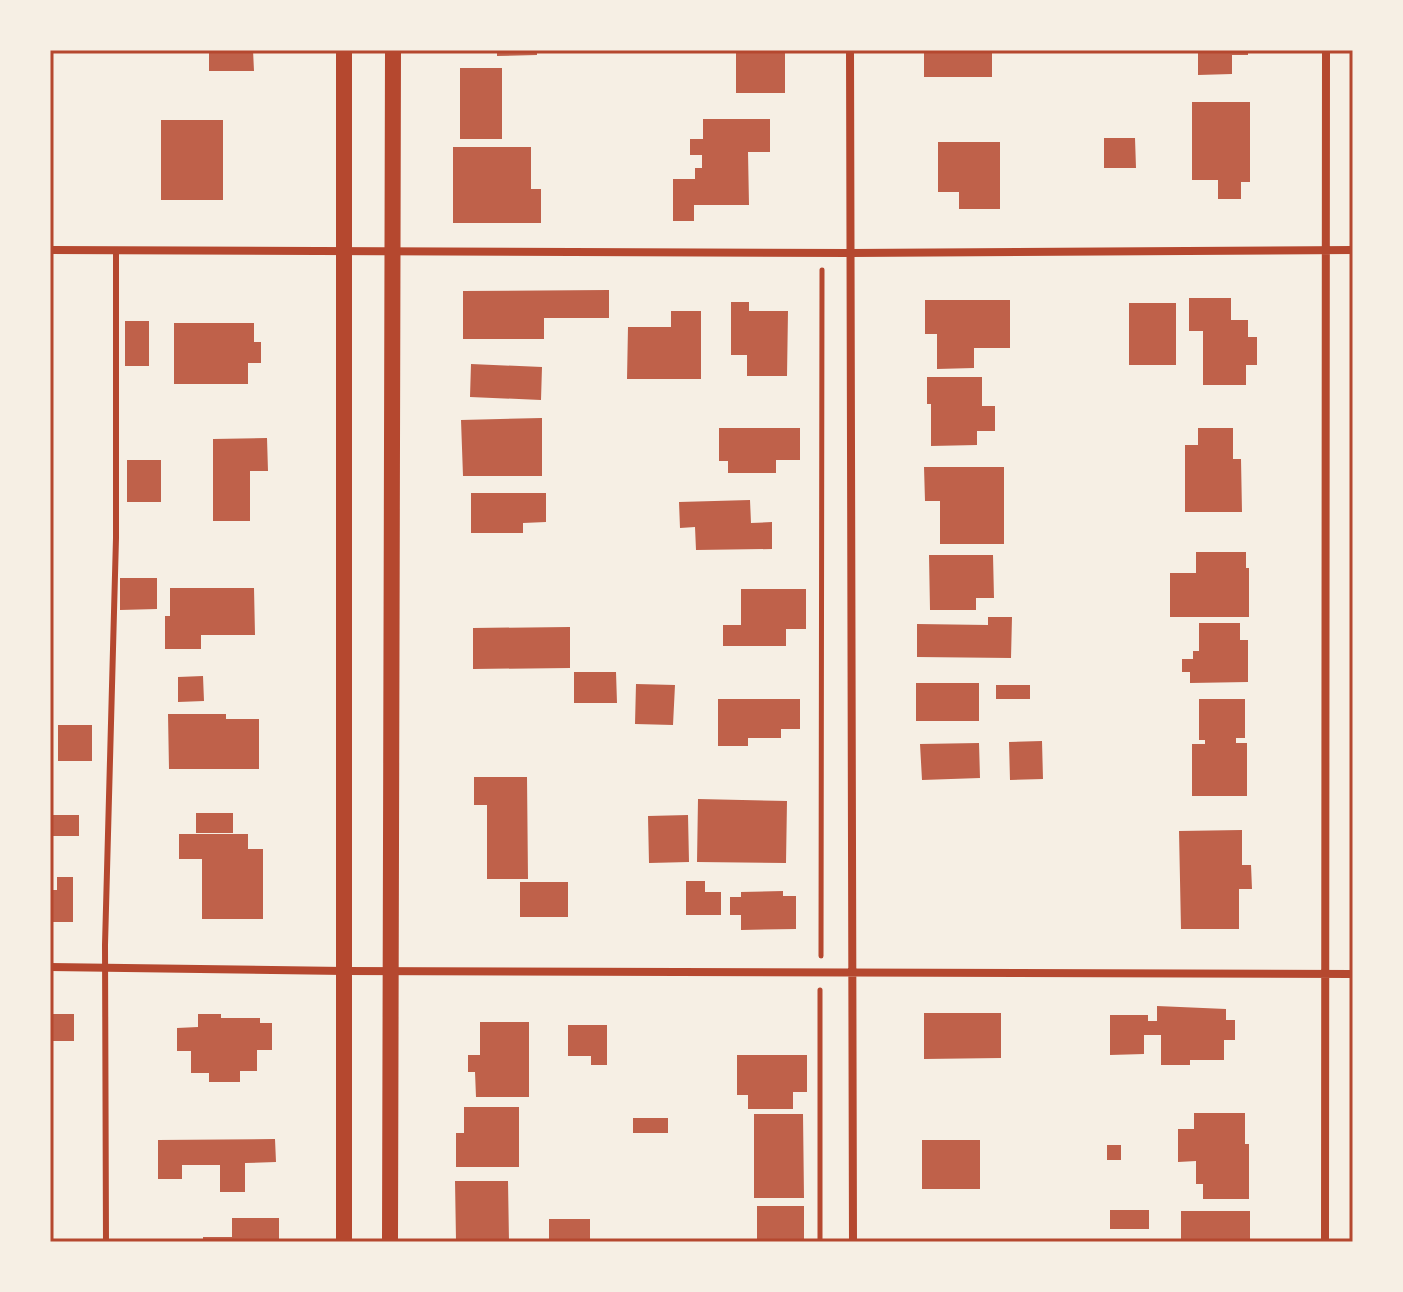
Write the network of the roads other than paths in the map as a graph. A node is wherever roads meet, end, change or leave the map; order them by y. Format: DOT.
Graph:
graph roads {
  1 [pos="344,50"];
  2 [pos="393,50"];
  3 [pos="850,50"];
  4 [pos="1326,50"];
  5 [pos="50,250"];
  6 [pos="116,250"];
  7 [pos="393,250"];
  8 [pos="1324,250"];
  9 [pos="1353,250"];
  10 [pos="343,251"];
  11 [pos="850,253"];
  12 [pos="50,967"];
  13 [pos="105,968"];
  14 [pos="344,971"];
  15 [pos="392,971"];
  16 [pos="854,972"];
  17 [pos="1326,974"];
  18 [pos="1353,974"];
  19 [pos="106,1242"];
  20 [pos="344,1242"];
  21 [pos="390,1242"];
  22 [pos="853,1242"];
  23 [pos="1325,1242"];
  1 -- 10 [label="main road"];
  2 -- 7 [label="main road"];
  3 -- 11 [label="street"];
  4 -- 8 [label="street"];
  5 -- 6 [label="street"];
  6 -- 10 [label="street"];
  6 -- 13 [label="lane"];
  7 -- 10 [label="street"];
  7 -- 11 [label="street"];
  7 -- 15 [label="main road"];
  8 -- 9 [label="street"];
  8 -- 11 [label="street"];
  8 -- 17 [label="street"];
  10 -- 14 [label="main road"];
  11 -- 16 [label="street"];
  12 -- 13 [label="street"];
  13 -- 14 [label="street"];
  13 -- 19 [label="lane"];
  14 -- 15 [label="street"];
  14 -- 20 [label="main road"];
  15 -- 16 [label="street"];
  15 -- 21 [label="main road"];
  16 -- 17 [label="street"];
  16 -- 22 [label="street"];
  17 -- 18 [label="street"];
  17 -- 23 [label="street"];
}
